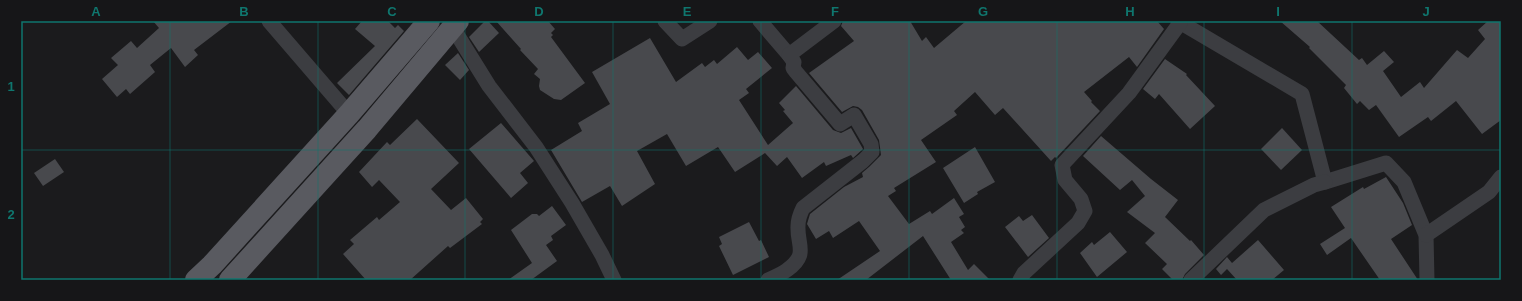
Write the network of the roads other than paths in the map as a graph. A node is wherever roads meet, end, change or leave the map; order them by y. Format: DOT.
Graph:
graph roads {
  1 [pos="269,21"];
  2 [pos="429,21"];
  3 [pos="666,21"];
  4 [pos="710,21"];
  5 [pos="760,21"];
  6 [pos="834,21"];
  7 [pos="1179,22"];
  8 [pos="456,25"];
  9 [pos="789,54"];
  10 [pos="349,114"];
  11 [pos="1501,178"];
  12 [pos="1325,182"];
  13 [pos="1426,235"];
  14 [pos="196,280"];
  15 [pos="230,280"];
  16 [pos="614,280"];
  17 [pos="768,280"];
  18 [pos="1020,280"];
  19 [pos="1191,280"];
  20 [pos="1427,280"];
  1 -- 10 [label="street"];
  2 -- 10 [label="main road"];
  3 -- 4 [label="street"];
  5 -- 9 [label="street"];
  6 -- 9 [label="street"];
  7 -- 12 [label="street"];
  7 -- 18 [label="street"];
  8 -- 15 [label="main road"];
  8 -- 16 [label="street"];
  9 -- 17 [label="street"];
  10 -- 14 [label="main road"];
  11 -- 13 [label="street"];
  12 -- 13 [label="street"];
  12 -- 19 [label="street"];
  13 -- 20 [label="street"];
}
